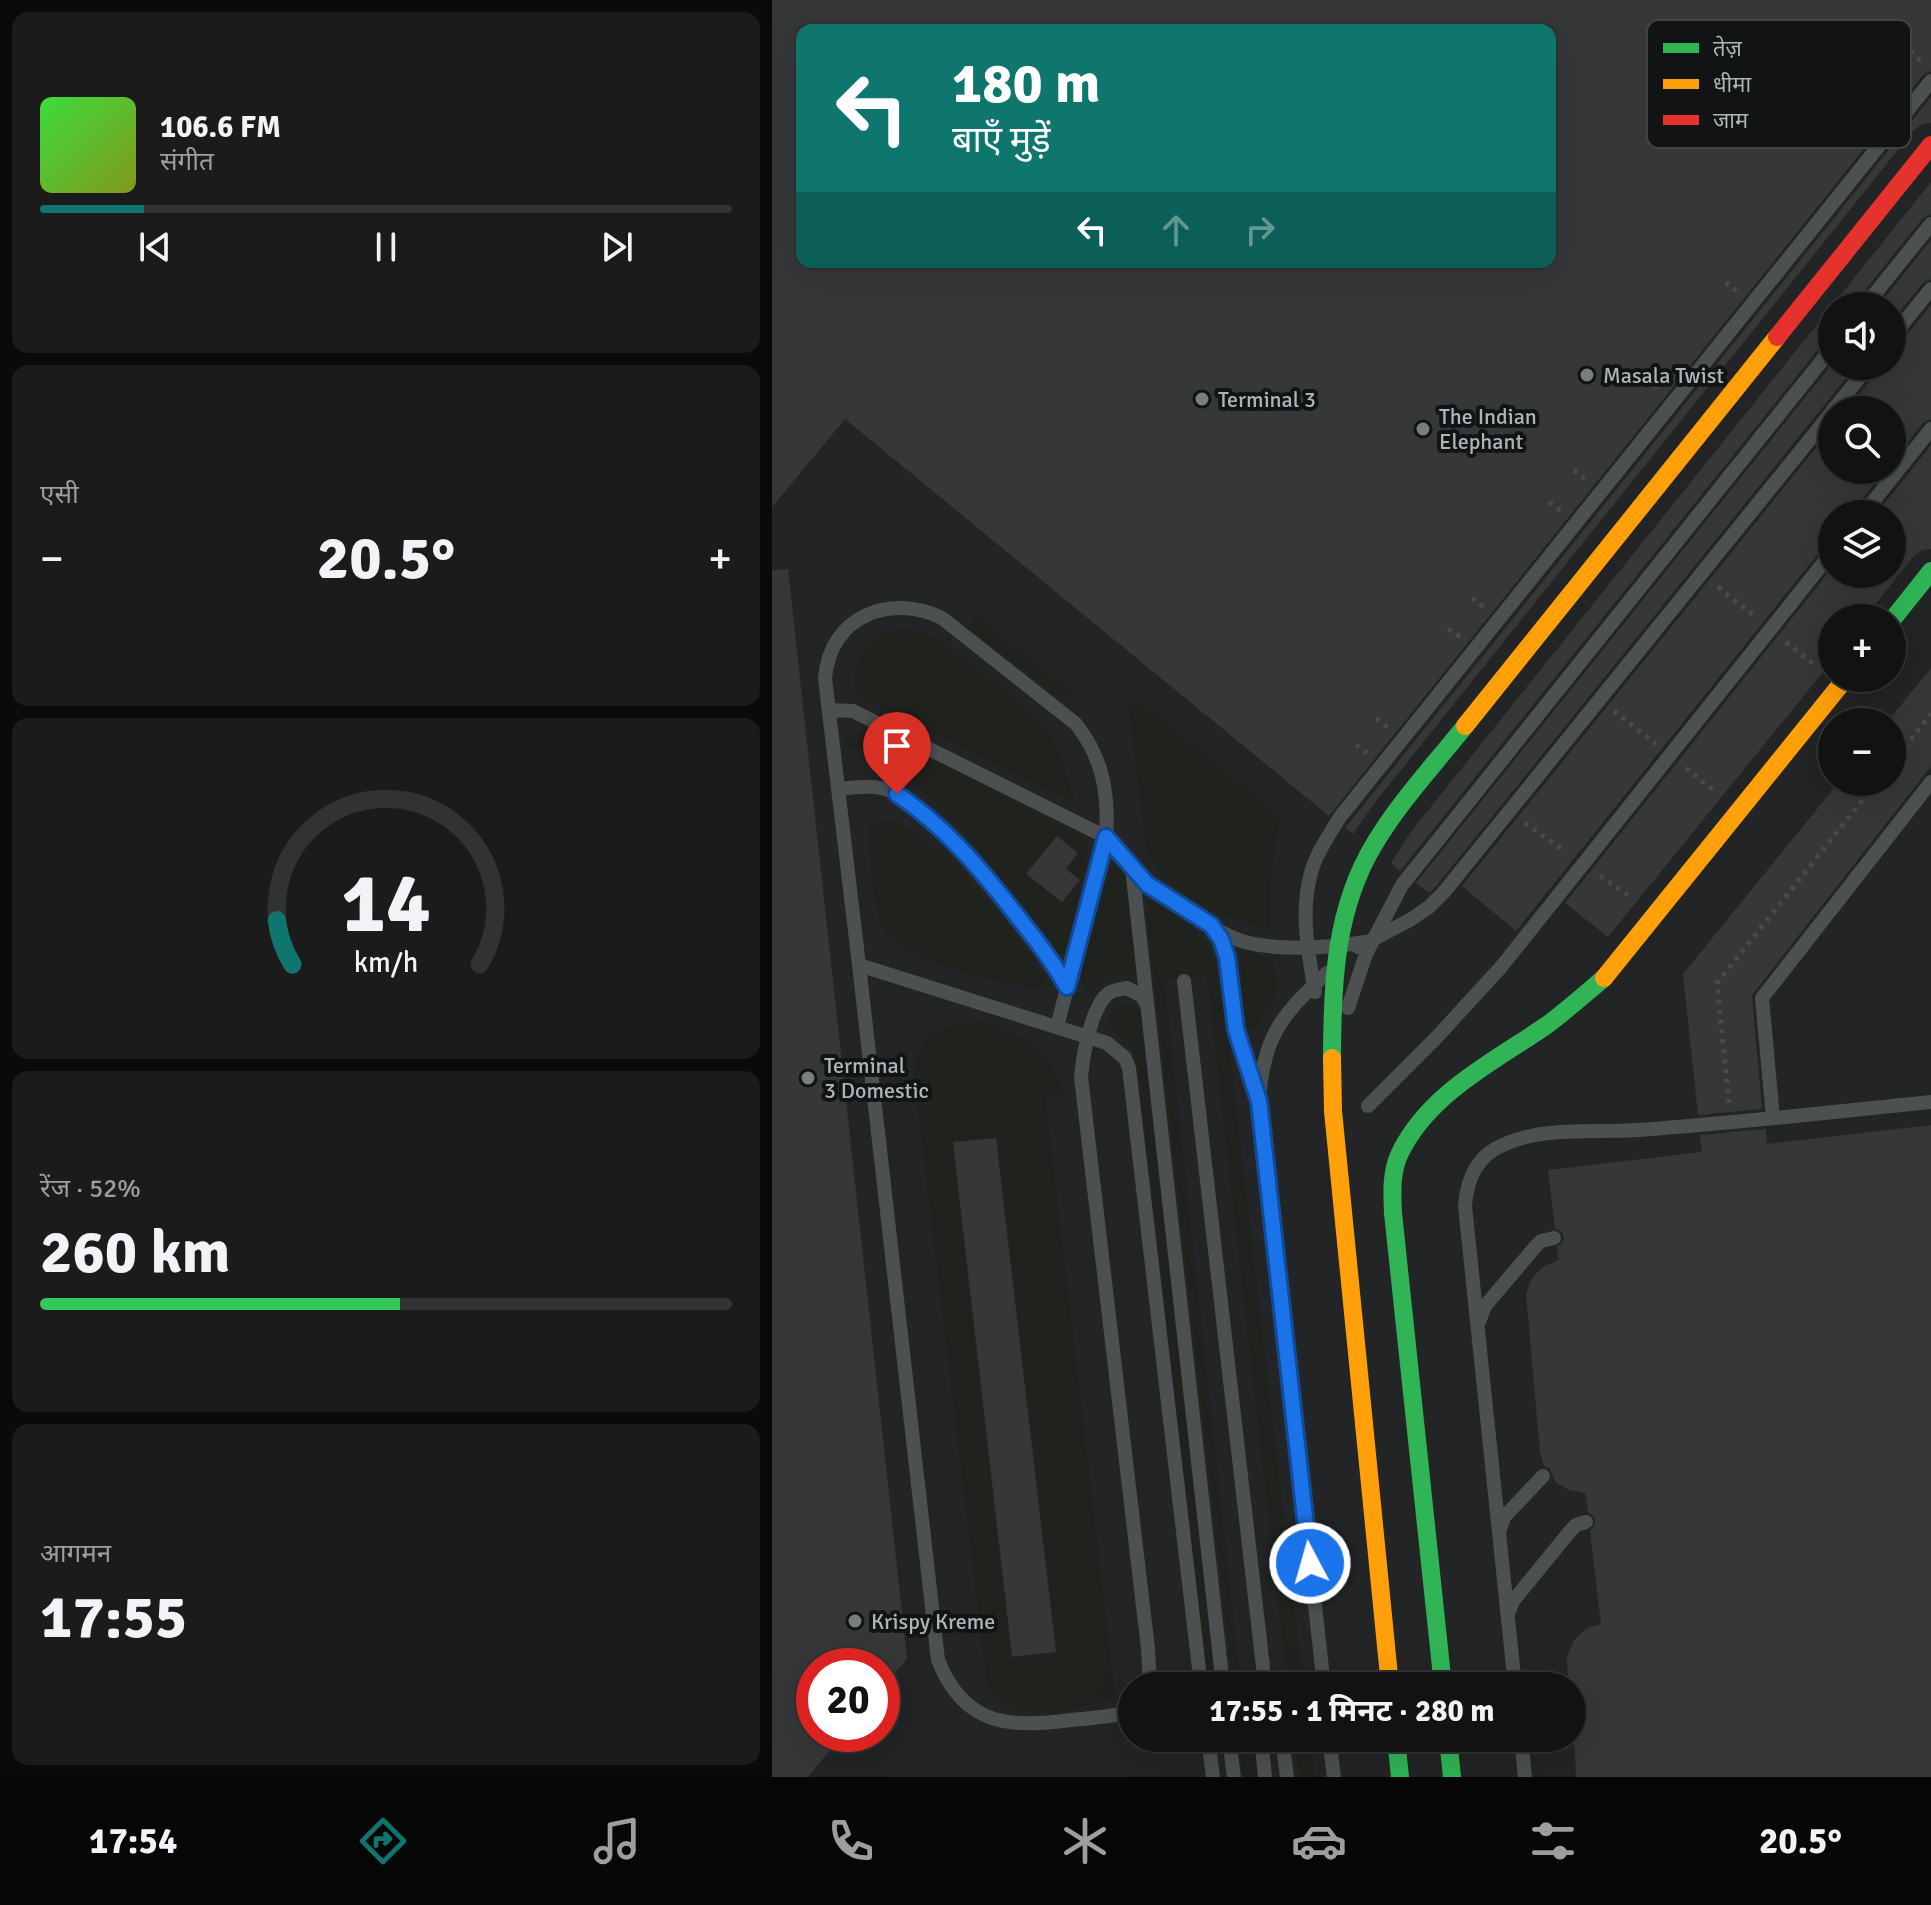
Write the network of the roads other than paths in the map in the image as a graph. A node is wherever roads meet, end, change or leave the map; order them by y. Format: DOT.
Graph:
graph roads {
  1 [pos="1931,81"];
  2 [pos="1911,106"];
  3 [pos="1931,145"];
  4 [pos="1877,148"];
  5 [pos="1931,224"];
  6 [pos="1931,289"];
  7 [pos="1876,292"];
  8 [pos="1906,320"];
  9 [pos="1818,365"];
  10 [pos="1858,380"];
  11 [pos="1845,396"];
  12 [pos="1931,429"];
  13 [pos="1818,430"];
  14 [pos="1874,500"];
  15 [pos="1818,570"];
  16 [pos="1931,571"];
  17 [pos="1905,604"];
  18 [pos="1835,692"];
  19 [pos="829,710"];
  20 [pos="1931,782"];
  21 [pos="838,789"];
  22 [pos="1106,837"];
  23 [pos="1132,867"];
  24 [pos="1211,925"];
  25 [pos="1365,942"];
  26 [pos="859,965"];
  27 [pos="1184,981"];
  28 [pos="1067,987"];
  29 [pos="1148,1009"];
  30 [pos="1057,1027"];
  31 [pos="1088,1037"];
  32 [pos="1259,1101"];
  33 [pos="1931,1102"];
  34 [pos="1368,1106"];
  35 [pos="1333,1111"];
  36 [pos="1773,1118"];
  37 [pos="1554,1238"];
  38 [pos="1478,1330"];
  39 [pos="1543,1476"];
  40 [pos="1586,1522"];
  41 [pos="1499,1534"];
  42 [pos="1508,1615"];
  43 [pos="1263,1667"];
  44 [pos="1149,1672"];
  45 [pos="1199,1672"];
  46 [pos="1221,1672"];
  47 [pos="1263,1672"];
  48 [pos="1264,1672"];
  49 [pos="1322,1672"];
  50 [pos="1389,1672"];
  51 [pos="1442,1672"];
  52 [pos="1514,1672"];
  53 [pos="1118,1713"];
  54 [pos="1210,1752"];
  55 [pos="1231,1752"];
  56 [pos="1262,1752"];
  57 [pos="1284,1752"];
  58 [pos="1331,1752"];
  59 [pos="1397,1752"];
  60 [pos="1449,1752"];
  61 [pos="1522,1752"];
  62 [pos="1213,1777"];
  63 [pos="1234,1777"];
  64 [pos="1265,1777"];
  65 [pos="1287,1777"];
  66 [pos="1334,1777"];
  67 [pos="1400,1777"];
  68 [pos="1452,1777"];
  69 [pos="1525,1777"];
  1 -- 2 [label="lane"];
  3 -- 35 [label="main road"];
  4 -- 35 [label="lane"];
  5 -- 7 [label="lane"];
  6 -- 8 [label="lane"];
  9 -- 35 [label="lane"];
  10 -- 11 [label="lane"];
  12 -- 14 [label="lane"];
  13 -- 25 [label="lane"];
  15 -- 34 [label="lane"];
  16 -- 17 [label="main road"];
  18 -- 51 [label="main road"];
  19 -- 21 [label="lane"];
  19 -- 22 [label="lane"];
  19 -- 22 [label="lane"];
  20 -- 36 [label="lane"];
  21 -- 26 [label="lane"];
  21 -- 28 [label="lane"];
  22 -- 23 [label="lane"];
  22 -- 28 [label="lane"];
  23 -- 24 [label="lane"];
  23 -- 29 [label="lane"];
  24 -- 25 [label="lane"];
  24 -- 32 [label="lane"];
  25 -- 32 [label="lane"];
  26 -- 30 [label="lane"];
  26 -- 53 [label="lane"];
  27 -- 43 [label="lane"];
  28 -- 30 [label="lane"];
  29 -- 31 [label="lane"];
  29 -- 46 [label="lane"];
  30 -- 31 [label="lane"];
  31 -- 44 [label="lane"];
  31 -- 45 [label="lane"];
  32 -- 49 [label="lane"];
  33 -- 36 [label="lane"];
  35 -- 50 [label="main road"];
  36 -- 38 [label="lane"];
  37 -- 38 [label="lane"];
  38 -- 41 [label="lane"];
  39 -- 41 [label="lane"];
  40 -- 42 [label="lane"];
  41 -- 42 [label="lane"];
  42 -- 52 [label="lane"];
  43 -- 47 [label="lane"];
  43 -- 48 [label="lane"];
  54 -- 62 [label="lane"];
  55 -- 63 [label="lane"];
  56 -- 64 [label="lane"];
  57 -- 65 [label="lane"];
  58 -- 66 [label="lane"];
  59 -- 67 [label="main road"];
  60 -- 68 [label="main road"];
  61 -- 69 [label="lane"];
}
